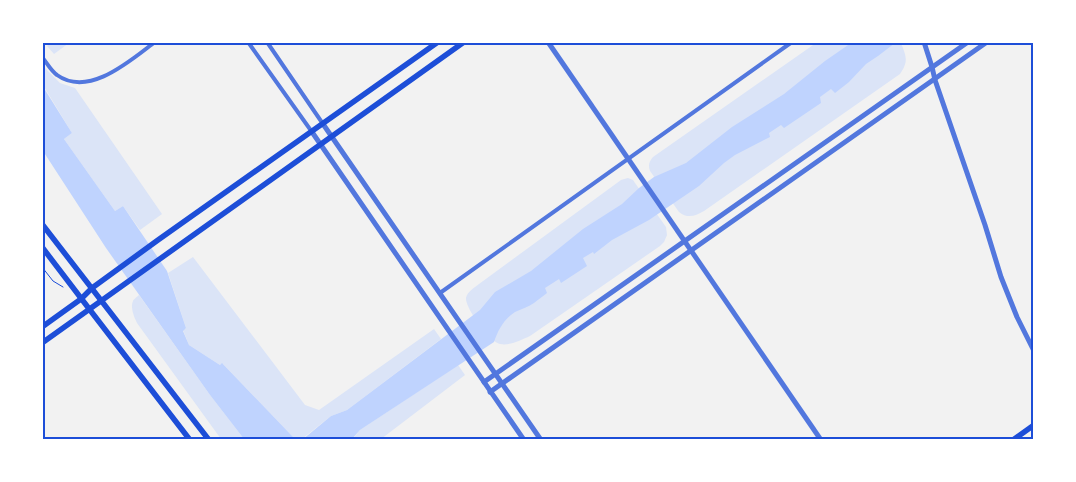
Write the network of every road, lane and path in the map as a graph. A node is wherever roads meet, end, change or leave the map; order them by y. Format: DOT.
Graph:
graph roads {
  1 [pos="155,42"];
  2 [pos="248,42"];
  3 [pos="267,42"];
  4 [pos="438,42"];
  5 [pos="464,42"];
  6 [pos="548,42"];
  7 [pos="792,42"];
  8 [pos="924,42"];
  9 [pos="968,42"];
  10 [pos="987,42"];
  11 [pos="42,57"];
  12 [pos="932,67"];
  13 [pos="935,80"];
  14 [pos="323,124"];
  15 [pos="312,132"];
  16 [pos="332,137"];
  17 [pos="321,144"];
  18 [pos="629,160"];
  19 [pos="42,224"];
  20 [pos="685,241"];
  21 [pos="42,247"];
  22 [pos="692,251"];
  23 [pos="42,267"];
  24 [pos="92,288"];
  25 [pos="67,290"];
  26 [pos="440,293"];
  27 [pos="81,299"];
  28 [pos="102,301"];
  29 [pos="90,310"];
  30 [pos="42,326"];
  31 [pos="42,343"];
  32 [pos="1034,351"];
  33 [pos="495,374"];
  34 [pos="484,382"];
  35 [pos="502,384"];
  36 [pos="490,392"];
  37 [pos="1034,425"];
  38 [pos="190,440"];
  39 [pos="209,440"];
  40 [pos="524,440"];
  41 [pos="541,440"];
  42 [pos="822,440"];
  43 [pos="1013,440"];
  1 -- 11 [label="street"];
  2 -- 15 [label="street"];
  3 -- 14 [label="street"];
  4 -- 14 [label="main road"];
  5 -- 16 [label="main road"];
  6 -- 18 [label="street"];
  7 -- 18 [label="street"];
  8 -- 12 [label="street"];
  9 -- 12 [label="street"];
  10 -- 13 [label="street"];
  12 -- 13 [label="street"];
  12 -- 20 [label="street"];
  13 -- 22 [label="street"];
  13 -- 32 [label="street"];
  14 -- 15 [label="main road"];
  14 -- 16 [label="street"];
  15 -- 17 [label="street"];
  15 -- 24 [label="main road"];
  16 -- 17 [label="main road"];
  16 -- 26 [label="street"];
  17 -- 28 [label="main road"];
  17 -- 34 [label="street"];
  18 -- 20 [label="street"];
  18 -- 26 [label="street"];
  19 -- 24 [label="main road"];
  20 -- 22 [label="street"];
  20 -- 33 [label="street"];
  21 -- 27 [label="main road"];
  22 -- 35 [label="street"];
  22 -- 42 [label="street"];
  23 -- 25 [label="path"];
  24 -- 27 [label="main road"];
  24 -- 28 [label="main road"];
  26 -- 33 [label="street"];
  27 -- 29 [label="main road"];
  27 -- 30 [label="main road"];
  28 -- 29 [label="main road"];
  28 -- 39 [label="main road"];
  29 -- 31 [label="main road"];
  29 -- 38 [label="main road"];
  33 -- 34 [label="street"];
  33 -- 35 [label="street"];
  34 -- 36 [label="street"];
  35 -- 36 [label="street"];
  35 -- 41 [label="street"];
  36 -- 40 [label="street"];
  37 -- 43 [label="main road"];
}
